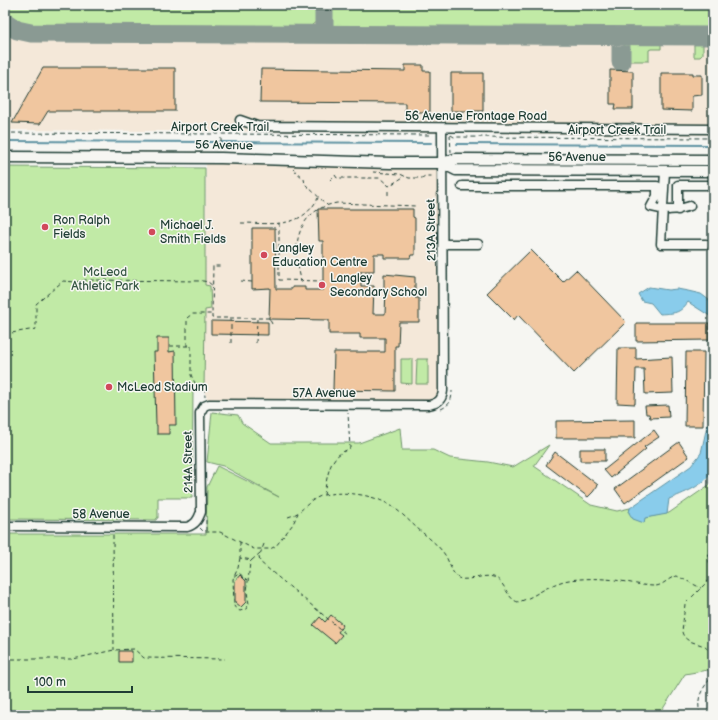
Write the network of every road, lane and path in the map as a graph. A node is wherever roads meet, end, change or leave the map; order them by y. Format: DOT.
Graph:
graph roads {
  1 [pos="240,120"];
  2 [pos="442,128"];
  3 [pos="713,129"];
  4 [pos="5,133"];
  5 [pos="435,134"];
  6 [pos="221,135"];
  7 [pos="713,138"];
  8 [pos="221,148"];
  9 [pos="451,151"];
  10 [pos="5,157"];
  11 [pos="671,160"];
  12 [pos="713,160"];
  13 [pos="442,163"];
  14 [pos="291,167"];
  15 [pos="665,171"];
  16 [pos="713,171"];
  17 [pos="372,172"];
  18 [pos="406,176"];
  19 [pos="434,176"];
  20 [pos="330,180"];
  21 [pos="713,185"];
  22 [pos="462,186"];
  23 [pos="388,191"];
  24 [pos="388,195"];
  25 [pos="318,198"];
  26 [pos="386,201"];
  27 [pos="327,205"];
  28 [pos="386,205"];
  29 [pos="416,206"];
  30 [pos="690,206"];
  31 [pos="312,208"];
  32 [pos="315,210"];
  33 [pos="678,210"];
  34 [pos="664,211"];
  35 [pos="305,215"];
  36 [pos="307,218"];
  37 [pos="241,223"];
  38 [pos="279,223"];
  39 [pos="443,244"];
  40 [pos="478,244"];
  41 [pos="706,244"];
  42 [pos="220,266"];
  43 [pos="240,281"];
  44 [pos="301,281"];
  45 [pos="322,281"];
  46 [pos="252,282"];
  47 [pos="301,283"];
  48 [pos="213,286"];
  49 [pos="212,314"];
  50 [pos="231,318"];
  51 [pos="257,318"];
  52 [pos="272,324"];
  53 [pos="5,334"];
  54 [pos="231,343"];
  55 [pos="256,343"];
  56 [pos="170,346"];
  57 [pos="188,346"];
  58 [pos="452,391"];
  59 [pos="207,402"];
  60 [pos="439,406"];
  61 [pos="348,413"];
  62 [pos="324,495"];
  63 [pos="298,512"];
  64 [pos="206,516"];
  65 [pos="288,518"];
  66 [pos="196,523"];
  67 [pos="5,526"];
  68 [pos="113,526"];
  69 [pos="206,532"];
  70 [pos="713,540"];
  71 [pos="240,542"];
  72 [pos="264,544"];
  73 [pos="262,550"];
  74 [pos="260,553"];
  75 [pos="240,558"];
  76 [pos="252,560"];
  77 [pos="234,576"];
  78 [pos="247,581"];
  79 [pos="701,588"];
  80 [pos="346,634"];
  81 [pos="114,650"];
  82 [pos="713,657"];
  83 [pos="5,659"];
  84 [pos="225,659"];
  85 [pos="713,675"];
  86 [pos="700,715"];
  1 -- 2 [label="street, 56 Avenue Frontage Road"];
  2 -- 3 [label="street, 56 Avenue Frontage Road"];
  2 -- 13 [label="street, 213A Street"];
  4 -- 6 [label="path, Airport Creek Trail"];
  5 -- 6 [label="path, Airport Creek Trail"];
  6 -- 8 [label="path"];
  7 -- 9 [label="path, Airport Creek Trail"];
  10 -- 13 [label="main road, 56 Avenue"];
  11 -- 12 [label="main road, 56 Avenue"];
  11 -- 13 [label="main road, 56 Avenue"];
  11 -- 15 [label="main road"];
  13 -- 15 [label="main road, 56 Avenue"];
  13 -- 39 [label="street, 213A Street"];
  14 -- 25 [label="path"];
  15 -- 16 [label="main road, 56 Avenue"];
  15 -- 34 [label="street"];
  17 -- 18 [label="path"];
  18 -- 19 [label="path"];
  18 -- 20 [label="path"];
  21 -- 33 [label="street"];
  22 -- 34 [label="street"];
  23 -- 24 [label="path"];
  25 -- 27 [label="path"];
  25 -- 31 [label="path"];
  26 -- 28 [label="path"];
  27 -- 28 [label="path"];
  27 -- 32 [label="path"];
  28 -- 29 [label="path"];
  30 -- 33 [label="street"];
  31 -- 32 [label="path"];
  31 -- 35 [label="path"];
  32 -- 36 [label="path"];
  33 -- 34 [label="street"];
  34 -- 41 [label="street"];
  35 -- 36 [label="path"];
  35 -- 38 [label="path"];
  36 -- 44 [label="path"];
  37 -- 38 [label="path"];
  38 -- 44 [label="path"];
  39 -- 40 [label="street"];
  39 -- 60 [label="street, 213A Street"];
  42 -- 48 [label="path"];
  43 -- 46 [label="path"];
  44 -- 45 [label="path"];
  44 -- 47 [label="path"];
  48 -- 49 [label="path"];
  48 -- 53 [label="path"];
  49 -- 50 [label="path"];
  49 -- 57 [label="path"];
  50 -- 51 [label="path"];
  50 -- 54 [label="path"];
  51 -- 52 [label="path"];
  51 -- 55 [label="path"];
  56 -- 57 [label="path"];
  57 -- 59 [label="path"];
  58 -- 60 [label="path"];
  59 -- 60 [label="street, 57A Avenue"];
  59 -- 66 [label="street, 214A Street"];
  61 -- 62 [label="path"];
  62 -- 63 [label="path"];
  62 -- 79 [label="path"];
  63 -- 65 [label="path"];
  63 -- 73 [label="path"];
  64 -- 69 [label="path"];
  66 -- 68 [label="street, 58 Avenue"];
  66 -- 69 [label="path"];
  67 -- 68 [label="street, 58 Avenue"];
  68 -- 81 [label="path"];
  69 -- 71 [label="path"];
  70 -- 79 [label="path"];
  71 -- 73 [label="path"];
  71 -- 75 [label="path"];
  72 -- 73 [label="path"];
  73 -- 74 [label="path"];
  74 -- 76 [label="path"];
  74 -- 80 [label="path"];
  75 -- 76 [label="path"];
  75 -- 77 [label="path"];
  76 -- 78 [label="path"];
  77 -- 78 [label="path"];
  77 -- 78 [label="path"];
  79 -- 82 [label="path"];
  81 -- 83 [label="path"];
  81 -- 84 [label="path"];
  85 -- 86 [label="path"];
}
